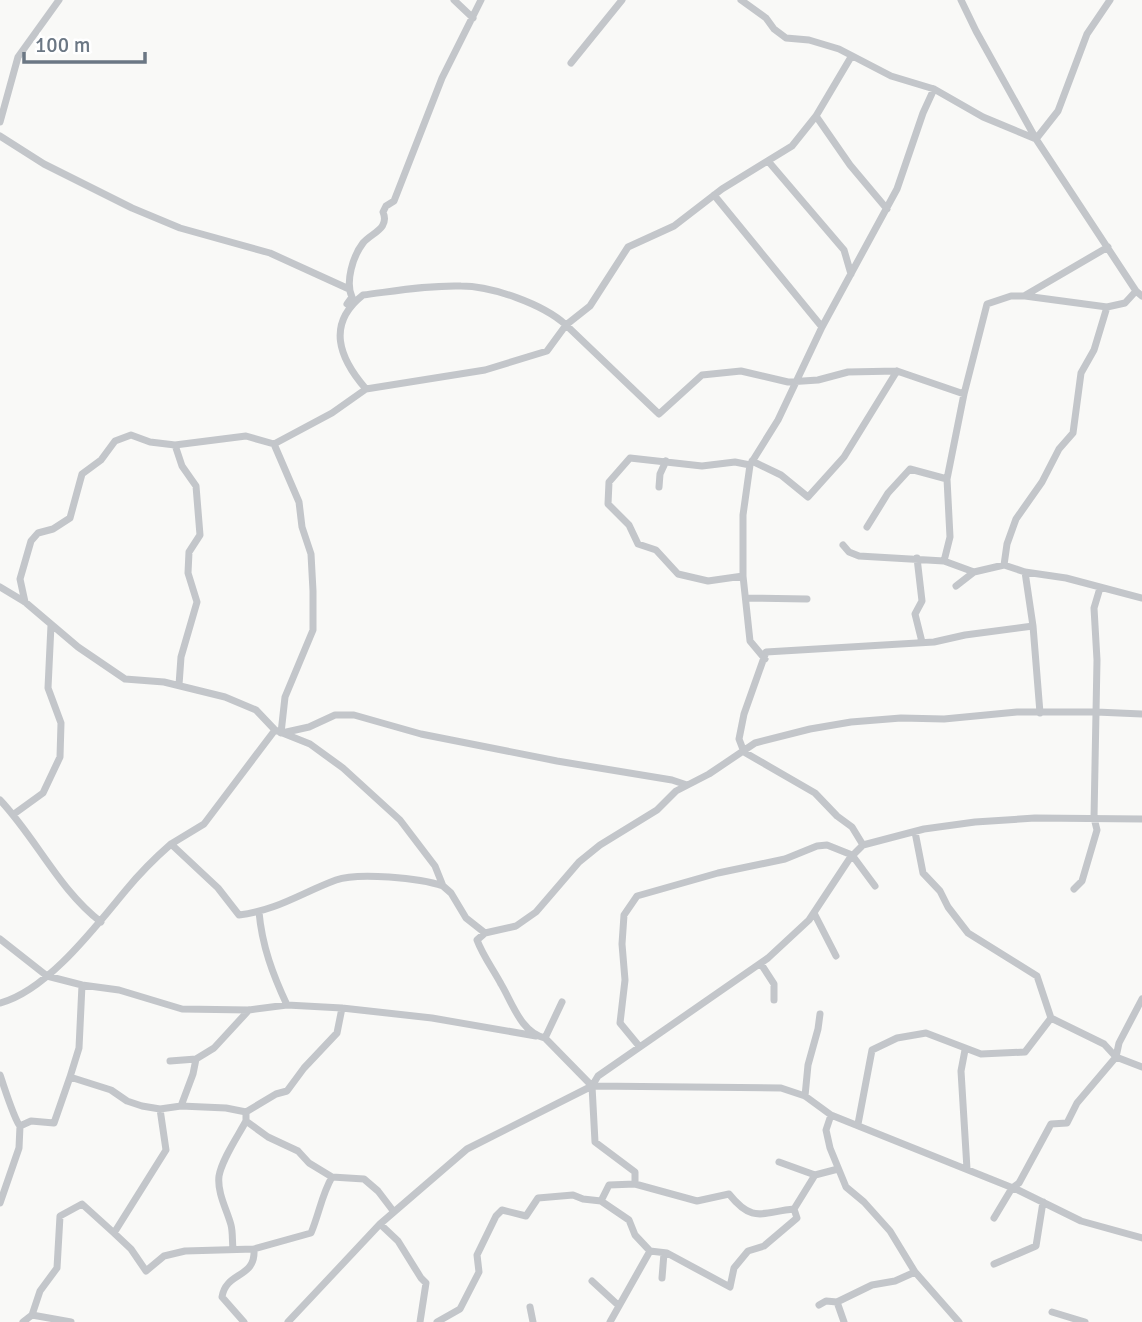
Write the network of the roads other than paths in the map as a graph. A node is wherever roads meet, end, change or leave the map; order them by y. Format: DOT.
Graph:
graph roads {
  1 [pos="59,0"];
  2 [pos="454,0"];
  3 [pos="481,0"];
  4 [pos="622,0"];
  5 [pos="741,0"];
  6 [pos="961,0"];
  7 [pos="1110,0"];
  8 [pos="473,18"];
  9 [pos="851,57"];
  10 [pos="572,63"];
  11 [pos="934,89"];
  12 [pos="816,116"];
  13 [pos="0,122"];
  14 [pos="0,136"];
  15 [pos="1036,139"];
  16 [pos="768,161"];
  17 [pos="714,195"];
  18 [pos="887,209"];
  19 [pos="1108,247"];
  20 [pos="851,274"];
  21 [pos="349,289"];
  22 [pos="1139,293"];
  23 [pos="1024,296"];
  24 [pos="1107,307"];
  25 [pos="341,324"];
  26 [pos="566,325"];
  27 [pos="822,327"];
  28 [pos="897,371"];
  29 [pos="797,381"];
  30 [pos="366,390"];
  31 [pos="964,394"];
  32 [pos="274,444"];
  33 [pos="174,445"];
  34 [pos="666,461"];
  35 [pos="751,463"];
  36 [pos="947,479"];
  37 [pos="659,486"];
  38 [pos="867,527"];
  39 [pos="843,545"];
  40 [pos="917,558"];
  41 [pos="944,561"];
  42 [pos="1004,565"];
  43 [pos="974,572"];
  44 [pos="1025,572"];
  45 [pos="743,576"];
  46 [pos="956,586"];
  47 [pos="0,587"];
  48 [pos="1100,588"];
  49 [pos="746,598"];
  50 [pos="1142,598"];
  51 [pos="807,599"];
  52 [pos="25,602"];
  53 [pos="51,625"];
  54 [pos="1033,626"];
  55 [pos="922,642"];
  56 [pos="765,659"];
  57 [pos="179,685"];
  58 [pos="1096,712"];
  59 [pos="1040,713"];
  60 [pos="1142,714"];
  61 [pos="278,731"];
  62 [pos="744,752"];
  63 [pos="687,785"];
  64 [pos="0,800"];
  65 [pos="14,814"];
  66 [pos="1094,818"];
  67 [pos="1142,819"];
  68 [pos="915,832"];
  69 [pos="171,844"];
  70 [pos="863,845"];
  71 [pos="852,855"];
  72 [pos="443,886"];
  73 [pos="875,886"];
  74 [pos="1074,889"];
  75 [pos="259,912"];
  76 [pos="814,913"];
  77 [pos="101,922"];
  78 [pos="485,933"];
  79 [pos="0,939"];
  80 [pos="836,956"];
  81 [pos="761,964"];
  82 [pos="47,976"];
  83 [pos="82,985"];
  84 [pos="1142,999"];
  85 [pos="774,1000"];
  86 [pos="562,1002"];
  87 [pos="0,1003"];
  88 [pos="287,1005"];
  89 [pos="342,1008"];
  90 [pos="249,1010"];
  91 [pos="820,1014"];
  92 [pos="1051,1018"];
  93 [pos="540,1037"];
  94 [pos="639,1046"];
  95 [pos="964,1050"];
  96 [pos="1116,1057"];
  97 [pos="196,1059"];
  98 [pos="170,1062"];
  99 [pos="1142,1067"];
  100 [pos="0,1075"];
  101 [pos="70,1077"];
  102 [pos="592,1086"];
  103 [pos="3,1094"];
  104 [pos="805,1096"];
  105 [pos="181,1106"];
  106 [pos="160,1109"];
  107 [pos="831,1115"];
  108 [pos="246,1116"];
  109 [pos="858,1125"];
  110 [pos="20,1126"];
  111 [pos="779,1162"];
  112 [pos="967,1169"];
  113 [pos="838,1170"];
  114 [pos="815,1175"];
  115 [pos="332,1177"];
  116 [pos="635,1184"];
  117 [pos="1013,1188"];
  118 [pos="601,1200"];
  119 [pos="1043,1202"];
  120 [pos="0,1203"];
  121 [pos="794,1209"];
  122 [pos="394,1212"];
  123 [pos="994,1218"];
  124 [pos="380,1224"];
  125 [pos="114,1233"];
  126 [pos="1142,1238"];
  127 [pos="233,1248"];
  128 [pos="254,1249"];
  129 [pos="650,1251"];
  130 [pos="664,1253"];
  131 [pos="994,1264"];
  132 [pos="915,1272"];
  133 [pos="662,1278"];
  134 [pos="592,1281"];
  135 [pos="837,1302"];
  136 [pos="618,1305"];
  137 [pos="819,1305"];
  138 [pos="530,1307"];
  139 [pos="1052,1312"];
  140 [pos="952,1314"];
  141 [pos="32,1315"];
  142 [pos="23,1322"];
  143 [pos="71,1322"];
  144 [pos="244,1322"];
  145 [pos="288,1322"];
  146 [pos="420,1322"];
  147 [pos="438,1322"];
  148 [pos="533,1322"];
  149 [pos="610,1322"];
  150 [pos="844,1322"];
  151 [pos="946,1322"];
  152 [pos="959,1322"];
  153 [pos="1085,1322"];
  1 -- 13 [label="street"];
  2 -- 8 [label="street"];
  3 -- 8 [label="street"];
  4 -- 10 [label="street"];
  5 -- 9 [label="street"];
  6 -- 15 [label="street"];
  7 -- 15 [label="street"];
  8 -- 21 [label="street"];
  9 -- 11 [label="street"];
  9 -- 12 [label="street"];
  11 -- 15 [label="street"];
  11 -- 18 [label="street"];
  12 -- 16 [label="street"];
  12 -- 18 [label="street"];
  14 -- 21 [label="street"];
  15 -- 19 [label="street"];
  16 -- 17 [label="street"];
  16 -- 20 [label="street"];
  17 -- 26 [label="street"];
  17 -- 27 [label="street"];
  18 -- 20 [label="street"];
  19 -- 22 [label="street"];
  19 -- 23 [label="street"];
  20 -- 27 [label="street"];
  21 -- 25 [label="street"];
  22 -- 24 [label="street"];
  23 -- 24 [label="street"];
  23 -- 31 [label="street"];
  24 -- 42 [label="street"];
  25 -- 26 [label="street"];
  25 -- 30 [label="street"];
  26 -- 29 [label="street"];
  26 -- 30 [label="street"];
  27 -- 29 [label="street"];
  28 -- 29 [label="street"];
  28 -- 31 [label="street"];
  28 -- 35 [label="street"];
  29 -- 35 [label="street"];
  30 -- 32 [label="street"];
  31 -- 36 [label="street"];
  32 -- 33 [label="street"];
  32 -- 61 [label="street"];
  33 -- 52 [label="street"];
  33 -- 57 [label="street"];
  34 -- 35 [label="street"];
  34 -- 37 [label="street"];
  34 -- 45 [label="street"];
  35 -- 45 [label="street"];
  36 -- 38 [label="street"];
  36 -- 41 [label="street"];
  39 -- 40 [label="street"];
  40 -- 41 [label="street"];
  40 -- 55 [label="street"];
  41 -- 43 [label="street"];
  42 -- 43 [label="street"];
  42 -- 44 [label="street"];
  43 -- 46 [label="street"];
  44 -- 48 [label="street"];
  44 -- 54 [label="street"];
  45 -- 49 [label="street"];
  47 -- 52 [label="street"];
  48 -- 50 [label="street"];
  48 -- 58 [label="street"];
  49 -- 51 [label="street"];
  49 -- 56 [label="street"];
  52 -- 53 [label="street"];
  53 -- 57 [label="street"];
  53 -- 65 [label="street"];
  54 -- 55 [label="street"];
  54 -- 59 [label="street"];
  55 -- 56 [label="street"];
  56 -- 62 [label="street"];
  57 -- 61 [label="street"];
  58 -- 59 [label="street"];
  58 -- 60 [label="street"];
  58 -- 66 [label="street"];
  59 -- 62 [label="street"];
  61 -- 63 [label="street"];
  61 -- 69 [label="street"];
  61 -- 72 [label="street"];
  62 -- 63 [label="street"];
  62 -- 70 [label="street"];
  63 -- 78 [label="street"];
  64 -- 65 [label="street"];
  65 -- 77 [label="street"];
  66 -- 67 [label="street"];
  66 -- 68 [label="street"];
  66 -- 74 [label="street"];
  68 -- 70 [label="street"];
  68 -- 92 [label="street"];
  69 -- 75 [label="street"];
  69 -- 77 [label="street"];
  70 -- 71 [label="street"];
  71 -- 73 [label="street"];
  71 -- 76 [label="street"];
  71 -- 94 [label="street"];
  72 -- 75 [label="street"];
  72 -- 78 [label="street"];
  75 -- 88 [label="street"];
  76 -- 80 [label="street"];
  76 -- 81 [label="street"];
  77 -- 82 [label="street"];
  78 -- 93 [label="street"];
  79 -- 82 [label="street"];
  81 -- 85 [label="street"];
  81 -- 94 [label="street"];
  82 -- 83 [label="street"];
  82 -- 87 [label="street"];
  83 -- 90 [label="street"];
  83 -- 101 [label="street"];
  84 -- 96 [label="street"];
  86 -- 93 [label="street"];
  88 -- 89 [label="street"];
  88 -- 90 [label="street"];
  89 -- 93 [label="street"];
  89 -- 108 [label="street"];
  90 -- 97 [label="street"];
  91 -- 104 [label="street"];
  92 -- 95 [label="street"];
  92 -- 96 [label="street"];
  93 -- 102 [label="street"];
  94 -- 102 [label="street"];
  95 -- 109 [label="street"];
  95 -- 112 [label="street"];
  96 -- 99 [label="street"];
  96 -- 117 [label="street"];
  97 -- 98 [label="street"];
  97 -- 105 [label="street"];
  100 -- 103 [label="street"];
  101 -- 106 [label="street"];
  101 -- 110 [label="street"];
  102 -- 104 [label="street"];
  102 -- 116 [label="street"];
  102 -- 122 [label="street"];
  103 -- 110 [label="street"];
  104 -- 107 [label="street"];
  105 -- 106 [label="street"];
  105 -- 108 [label="street"];
  106 -- 125 [label="street"];
  107 -- 109 [label="street"];
  107 -- 113 [label="street"];
  108 -- 115 [label="street"];
  108 -- 127 [label="street"];
  109 -- 112 [label="street"];
  110 -- 120 [label="street"];
  111 -- 114 [label="street"];
  112 -- 117 [label="street"];
  113 -- 114 [label="street"];
  113 -- 132 [label="street"];
  114 -- 121 [label="street"];
  115 -- 122 [label="street"];
  115 -- 128 [label="street"];
  116 -- 118 [label="street"];
  116 -- 121 [label="street"];
  117 -- 119 [label="street"];
  117 -- 123 [label="street"];
  118 -- 129 [label="street"];
  118 -- 147 [label="street"];
  119 -- 126 [label="street"];
  119 -- 131 [label="street"];
  121 -- 130 [label="street"];
  122 -- 124 [label="street"];
  124 -- 145 [label="street"];
  124 -- 146 [label="street"];
  125 -- 127 [label="street"];
  125 -- 141 [label="street"];
  127 -- 128 [label="street"];
  128 -- 144 [label="street"];
  129 -- 130 [label="street"];
  129 -- 136 [label="street"];
  130 -- 133 [label="street"];
  132 -- 135 [label="street"];
  132 -- 140 [label="street"];
  134 -- 136 [label="street"];
  135 -- 137 [label="street"];
  135 -- 150 [label="street"];
  136 -- 149 [label="street"];
  138 -- 148 [label="street"];
  139 -- 153 [label="street"];
  140 -- 151 [label="street"];
  140 -- 152 [label="street"];
  141 -- 142 [label="street"];
  141 -- 143 [label="street"];
}
